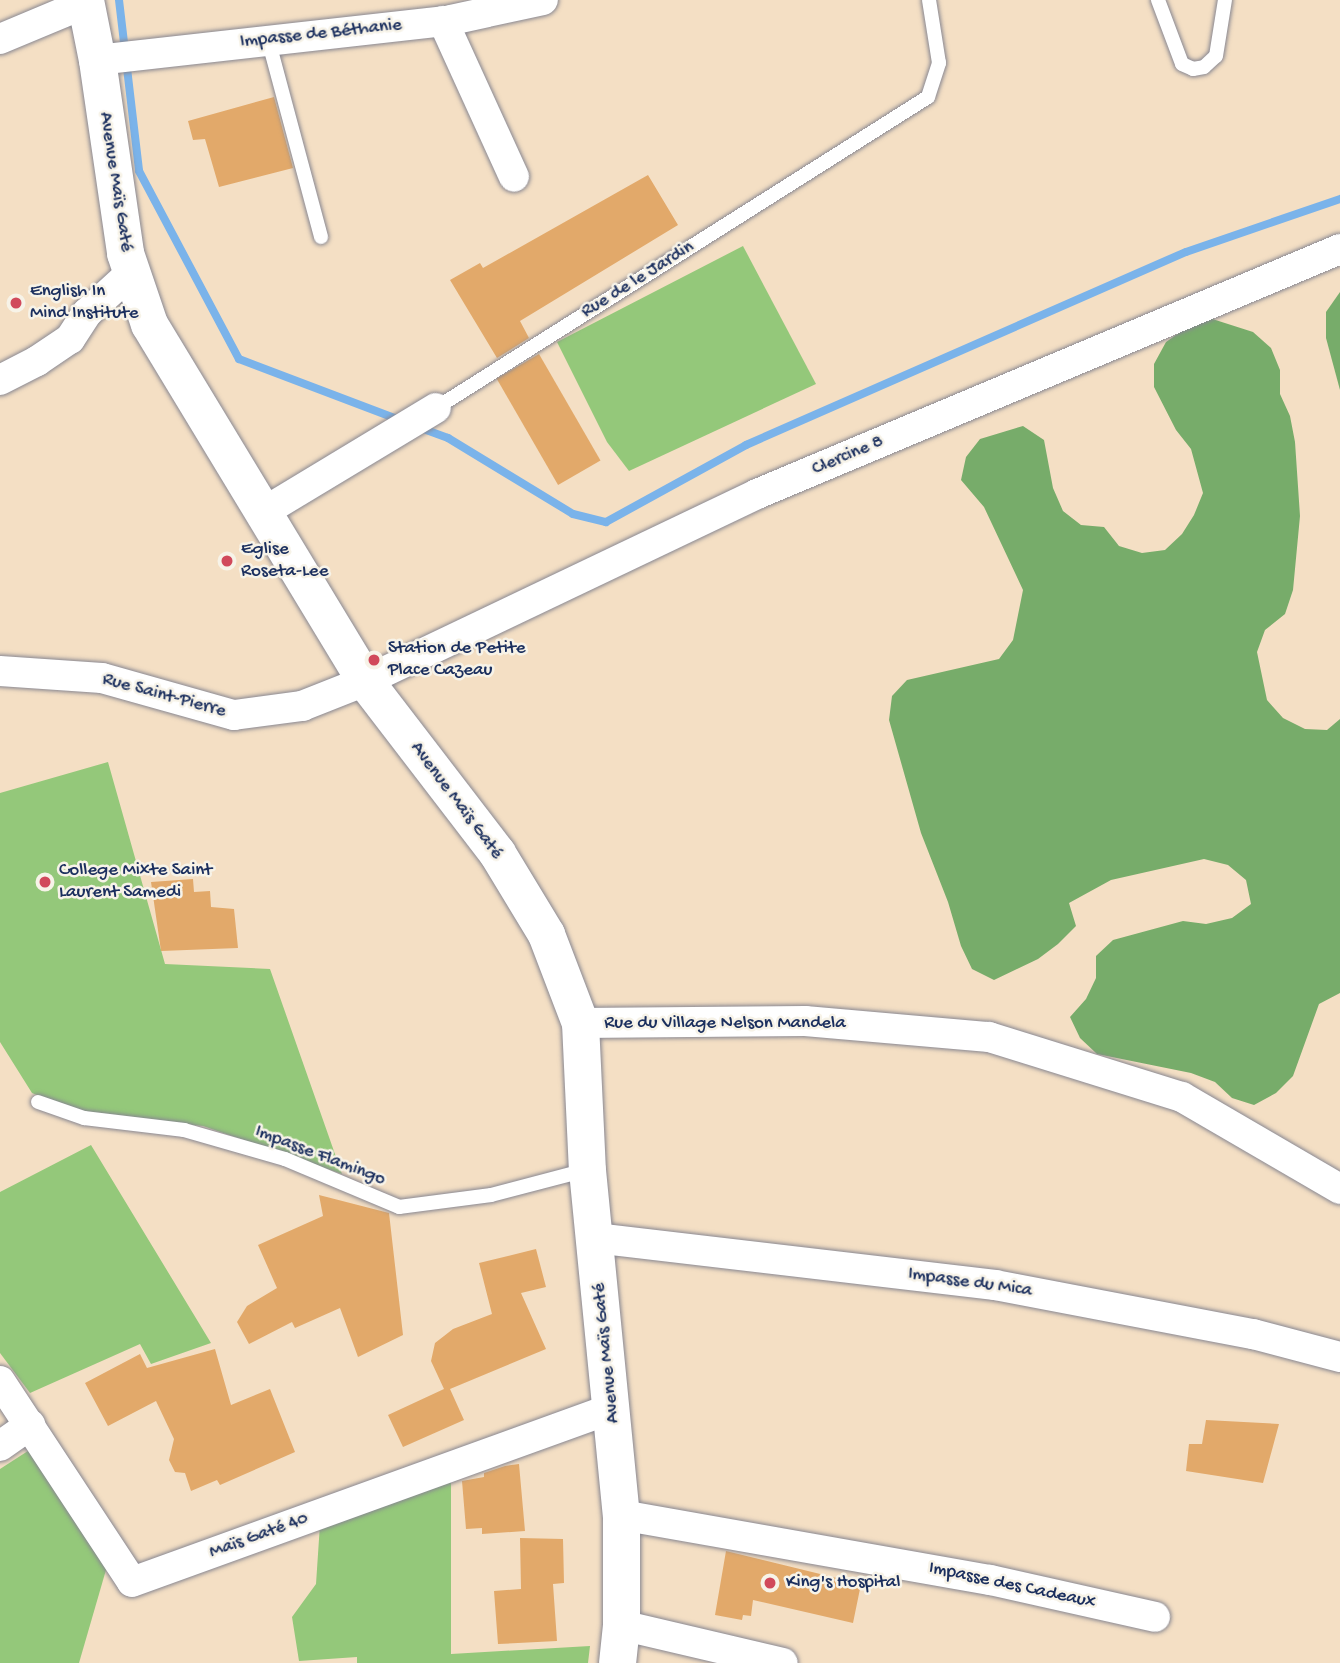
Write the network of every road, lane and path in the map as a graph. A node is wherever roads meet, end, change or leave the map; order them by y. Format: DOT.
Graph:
graph roads {
  1 [pos="543,0"];
  2 [pos="929,0"];
  3 [pos="1158,0"];
  4 [pos="1225,0"];
  5 [pos="85,1"];
  6 [pos="443,21"];
  7 [pos="0,39"];
  8 [pos="268,39"];
  9 [pos="104,59"];
  10 [pos="514,177"];
  11 [pos="321,237"];
  12 [pos="1340,250"];
  13 [pos="132,272"];
  14 [pos="0,380"];
  15 [pos="436,408"];
  16 [pos="262,513"];
  17 [pos="0,671"];
  18 [pos="365,681"];
  19 [pos="580,1023"];
  20 [pos="38,1102"];
  21 [pos="587,1170"];
  22 [pos="1340,1189"];
  23 [pos="596,1237"];
  24 [pos="1340,1357"];
  25 [pos="0,1381"];
  26 [pos="612,1408"];
  27 [pos="30,1425"];
  28 [pos="0,1446"];
  29 [pos="621,1514"];
  30 [pos="1155,1617"];
  31 [pos="621,1625"];
  32 [pos="617,1663"];
  33 [pos="783,1663"];
  1 -- 6 [label="street, Impasse de Béthanie"];
  2 -- 15 [label="lane, Rue de le Jardin"];
  3 -- 4 [label="lane"];
  5 -- 7 [label="street"];
  5 -- 9 [label="street, Avenue Maïs Gaté"];
  6 -- 8 [label="street, Impasse de Béthanie"];
  6 -- 10 [label="street"];
  8 -- 9 [label="street, Impasse de Béthanie"];
  8 -- 11 [label="lane"];
  9 -- 13 [label="street, Avenue Maïs Gaté"];
  12 -- 18 [label="street, Clercine 8"];
  13 -- 14 [label="street"];
  13 -- 16 [label="street, Avenue Maïs Gaté"];
  15 -- 16 [label="street, Rue de le Jardin"];
  16 -- 18 [label="street, Avenue Maïs Gaté"];
  17 -- 18 [label="street, Rue Saint-Pierre"];
  18 -- 19 [label="street, Avenue Maïs Gaté"];
  19 -- 21 [label="street, Avenue Maïs Gaté"];
  19 -- 22 [label="street, Rue du Village Nelson Mandela"];
  20 -- 21 [label="lane, Impasse Flamingo"];
  21 -- 23 [label="street, Avenue Maïs Gaté"];
  23 -- 24 [label="street, Impasse du Mica"];
  23 -- 26 [label="street, Avenue Maïs Gaté"];
  25 -- 27 [label="street, Maïs Gaté 40"];
  26 -- 27 [label="street, Maïs Gaté 40"];
  26 -- 29 [label="street, Avenue Maïs Gaté"];
  27 -- 28 [label="street"];
  29 -- 30 [label="street, Impasse des Cadeaux"];
  29 -- 31 [label="street, Avenue Maïs Gaté"];
  31 -- 32 [label="street, Avenue Maïs Gaté"];
  31 -- 33 [label="street"];
}
